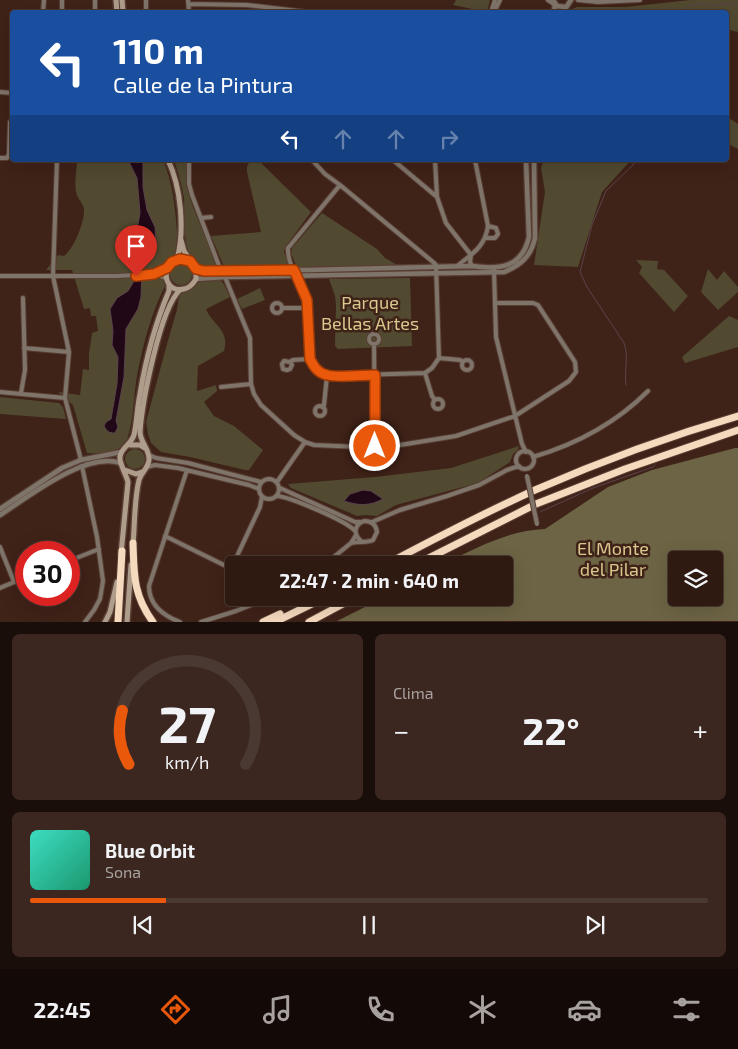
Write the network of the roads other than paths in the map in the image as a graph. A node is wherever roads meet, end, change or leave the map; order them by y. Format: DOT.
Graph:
graph roads {
  1 [pos="548,0"];
  2 [pos="579,0"];
  3 [pos="640,0"];
  4 [pos="188,2"];
  5 [pos="554,3"];
  6 [pos="567,6"];
  7 [pos="287,10"];
  8 [pos="10,122"];
  9 [pos="0,158"];
  10 [pos="57,162"];
  11 [pos="169,162"];
  12 [pos="188,162"];
  13 [pos="314,162"];
  14 [pos="396,162"];
  15 [pos="434,162"];
  16 [pos="475,162"];
  17 [pos="526,162"];
  18 [pos="534,162"];
  19 [pos="340,185"];
  20 [pos="437,197"];
  21 [pos="201,218"];
  22 [pos="211,218"];
  23 [pos="488,226"];
  24 [pos="486,238"];
  25 [pos="181,240"];
  26 [pos="470,255"];
  27 [pos="177,259"];
  28 [pos="190,261"];
  29 [pos="472,266"];
  30 [pos="456,267"];
  31 [pos="167,268"];
  32 [pos="196,269"];
  33 [pos="294,270"];
  34 [pos="221,271"];
  35 [pos="437,271"];
  36 [pos="494,271"];
  37 [pos="154,274"];
  38 [pos="0,276"];
  39 [pos="53,276"];
  40 [pos="225,276"];
  41 [pos="297,276"];
  42 [pos="166,278"];
  43 [pos="196,279"];
  44 [pos="169,284"];
  45 [pos="180,290"];
  46 [pos="22,298"];
  47 [pos="496,303"];
  48 [pos="282,308"];
  49 [pos="309,308"];
  50 [pos="374,344"];
  51 [pos="24,348"];
  52 [pos="69,352"];
  53 [pos="439,358"];
  54 [pos="310,359"];
  55 [pos="290,362"];
  56 [pos="463,362"];
  57 [pos="425,373"];
  58 [pos="375,375"];
  59 [pos="327,376"];
  60 [pos="251,384"];
  61 [pos="221,387"];
  62 [pos="648,391"];
  63 [pos="0,392"];
  64 [pos="21,392"];
  65 [pos="65,398"];
  66 [pos="435,400"];
  67 [pos="322,407"];
  68 [pos="515,416"];
  69 [pos="738,416"];
  70 [pos="738,430"];
  71 [pos="305,442"];
  72 [pos="522,444"];
  73 [pos="130,445"];
  74 [pos="375,446"];
  75 [pos="145,448"];
  76 [pos="121,452"];
  77 [pos="526,452"];
  78 [pos="521,453"];
  79 [pos="149,455"];
  80 [pos="533,457"];
  81 [pos="81,460"];
  82 [pos="516,461"];
  83 [pos="120,463"];
  84 [pos="82,466"];
  85 [pos="519,466"];
  86 [pos="147,467"];
  87 [pos="526,469"];
  88 [pos="125,470"];
  89 [pos="187,470"];
  90 [pos="506,470"];
  91 [pos="142,472"];
  92 [pos="261,482"];
  93 [pos="277,482"];
  94 [pos="280,488"];
  95 [pos="258,489"];
  96 [pos="262,496"];
  97 [pos="277,496"];
  98 [pos="269,499"];
  99 [pos="260,507"];
  100 [pos="0,508"];
  101 [pos="0,515"];
  102 [pos="386,517"];
  103 [pos="360,522"];
  104 [pos="372,522"];
  105 [pos="537,524"];
  106 [pos="376,529"];
  107 [pos="356,533"];
  108 [pos="165,536"];
  109 [pos="361,541"];
  110 [pos="133,543"];
  111 [pos="351,543"];
  112 [pos="0,547"];
  113 [pos="99,549"];
  114 [pos="122,552"];
  115 [pos="238,556"];
  116 [pos="335,556"];
  117 [pos="402,556"];
  118 [pos="433,556"];
  119 [pos="80,557"];
  120 [pos="225,566"];
  121 [pos="14,582"];
  122 [pos="0,588"];
  123 [pos="247,606"];
  124 [pos="304,606"];
  125 [pos="307,606"];
  126 [pos="339,606"];
  127 [pos="310,621"];
  128 [pos="85,622"];
  129 [pos="105,622"];
  130 [pos="118,622"];
  131 [pos="127,622"];
  132 [pos="153,622"];
  133 [pos="180,622"];
  134 [pos="201,622"];
  135 [pos="263,622"];
  136 [pos="275,622"];
  1 -- 5 [label="street"];
  2 -- 3 [label="street"];
  2 -- 6 [label="street"];
  4 -- 7 [label="street"];
  5 -- 6 [label="street"];
  8 -- 9 [label="street"];
  10 -- 39 [label="street"];
  11 -- 25 [label="main road"];
  12 -- 21 [label="street"];
  13 -- 19 [label="street"];
  14 -- 20 [label="street"];
  15 -- 20 [label="street"];
  16 -- 23 [label="street"];
  17 -- 36 [label="street"];
  18 -- 36 [label="street"];
  19 -- 33 [label="street"];
  19 -- 35 [label="street"];
  20 -- 26 [label="street"];
  21 -- 22 [label="street"];
  21 -- 34 [label="street"];
  23 -- 24 [label="street"];
  23 -- 24 [label="street"];
  24 -- 26 [label="street"];
  25 -- 27 [label="main road"];
  25 -- 28 [label="main road"];
  26 -- 29 [label="street"];
  26 -- 30 [label="street"];
  27 -- 28 [label="main road"];
  27 -- 31 [label="main road"];
  28 -- 32 [label="main road"];
  29 -- 30 [label="street"];
  29 -- 36 [label="street"];
  30 -- 35 [label="street"];
  31 -- 37 [label="street"];
  31 -- 42 [label="main road"];
  32 -- 34 [label="street"];
  32 -- 43 [label="main road"];
  33 -- 34 [label="street"];
  33 -- 35 [label="street"];
  33 -- 41 [label="street"];
  35 -- 36 [label="street"];
  35 -- 41 [label="street"];
  35 -- 53 [label="street"];
  36 -- 47 [label="street"];
  37 -- 39 [label="street"];
  37 -- 42 [label="street"];
  38 -- 39 [label="street"];
  39 -- 52 [label="street"];
  40 -- 41 [label="street"];
  40 -- 43 [label="street"];
  40 -- 60 [label="street"];
  41 -- 49 [label="street"];
  42 -- 44 [label="main road"];
  43 -- 45 [label="main road"];
  44 -- 45 [label="main road"];
  44 -- 73 [label="main road"];
  45 -- 75 [label="main road"];
  46 -- 51 [label="street"];
  47 -- 68 [label="street"];
  47 -- 68 [label="street"];
  48 -- 49 [label="street"];
  49 -- 54 [label="street"];
  50 -- 58 [label="street"];
  51 -- 52 [label="street"];
  51 -- 64 [label="street"];
  52 -- 65 [label="street"];
  53 -- 56 [label="street"];
  53 -- 57 [label="street"];
  54 -- 55 [label="street"];
  54 -- 59 [label="street"];
  57 -- 58 [label="street"];
  57 -- 66 [label="street"];
  58 -- 59 [label="street"];
  58 -- 74 [label="street"];
  59 -- 67 [label="street"];
  60 -- 61 [label="street"];
  60 -- 71 [label="street"];
  62 -- 80 [label="street"];
  63 -- 64 [label="street"];
  64 -- 65 [label="street"];
  65 -- 81 [label="street"];
  68 -- 72 [label="street"];
  68 -- 74 [label="street"];
  69 -- 117 [label="highway"];
  70 -- 118 [label="highway"];
  71 -- 74 [label="street"];
  71 -- 93 [label="street"];
  72 -- 77 [label="street"];
  72 -- 78 [label="street"];
  73 -- 75 [label="main road"];
  73 -- 76 [label="main road"];
  75 -- 79 [label="main road"];
  76 -- 81 [label="street"];
  76 -- 83 [label="main road"];
  77 -- 78 [label="street"];
  77 -- 80 [label="street"];
  78 -- 82 [label="street"];
  79 -- 86 [label="main road"];
  79 -- 92 [label="street"];
  80 -- 87 [label="street"];
  81 -- 100 [label="street"];
  82 -- 85 [label="street"];
  82 -- 90 [label="street"];
  83 -- 84 [label="street"];
  83 -- 88 [label="main road"];
  84 -- 101 [label="street"];
  84 -- 113 [label="street"];
  85 -- 87 [label="street"];
  85 -- 90 [label="street"];
  86 -- 89 [label="street"];
  86 -- 91 [label="main road"];
  87 -- 105 [label="street, bridge"];
  88 -- 91 [label="main road"];
  88 -- 114 [label="main road"];
  89 -- 95 [label="street"];
  89 -- 108 [label="street"];
  90 -- 102 [label="street"];
  91 -- 110 [label="main road"];
  92 -- 93 [label="street"];
  92 -- 95 [label="street"];
  93 -- 94 [label="street"];
  94 -- 97 [label="street"];
  94 -- 103 [label="street"];
  95 -- 96 [label="street"];
  96 -- 98 [label="street"];
  96 -- 99 [label="street"];
  97 -- 98 [label="street"];
  97 -- 107 [label="street"];
  98 -- 99 [label="street"];
  99 -- 115 [label="street"];
  102 -- 104 [label="street"];
  102 -- 106 [label="street"];
  103 -- 104 [label="street"];
  103 -- 107 [label="street"];
  104 -- 106 [label="street"];
  106 -- 109 [label="street"];
  107 -- 109 [label="street"];
  107 -- 111 [label="street"];
  108 -- 120 [label="street"];
  108 -- 133 [label="street"];
  109 -- 111 [label="street"];
  110 -- 131 [label="main road"];
  110 -- 132 [label="highway"];
  111 -- 116 [label="street"];
  112 -- 121 [label="street"];
  113 -- 119 [label="street"];
  113 -- 128 [label="street"];
  114 -- 129 [label="main road"];
  114 -- 130 [label="highway"];
  121 -- 122 [label="street"];
  123 -- 134 [label="street"];
  124 -- 135 [label="highway"];
  125 -- 136 [label="highway"];
  126 -- 127 [label="highway"];
}
